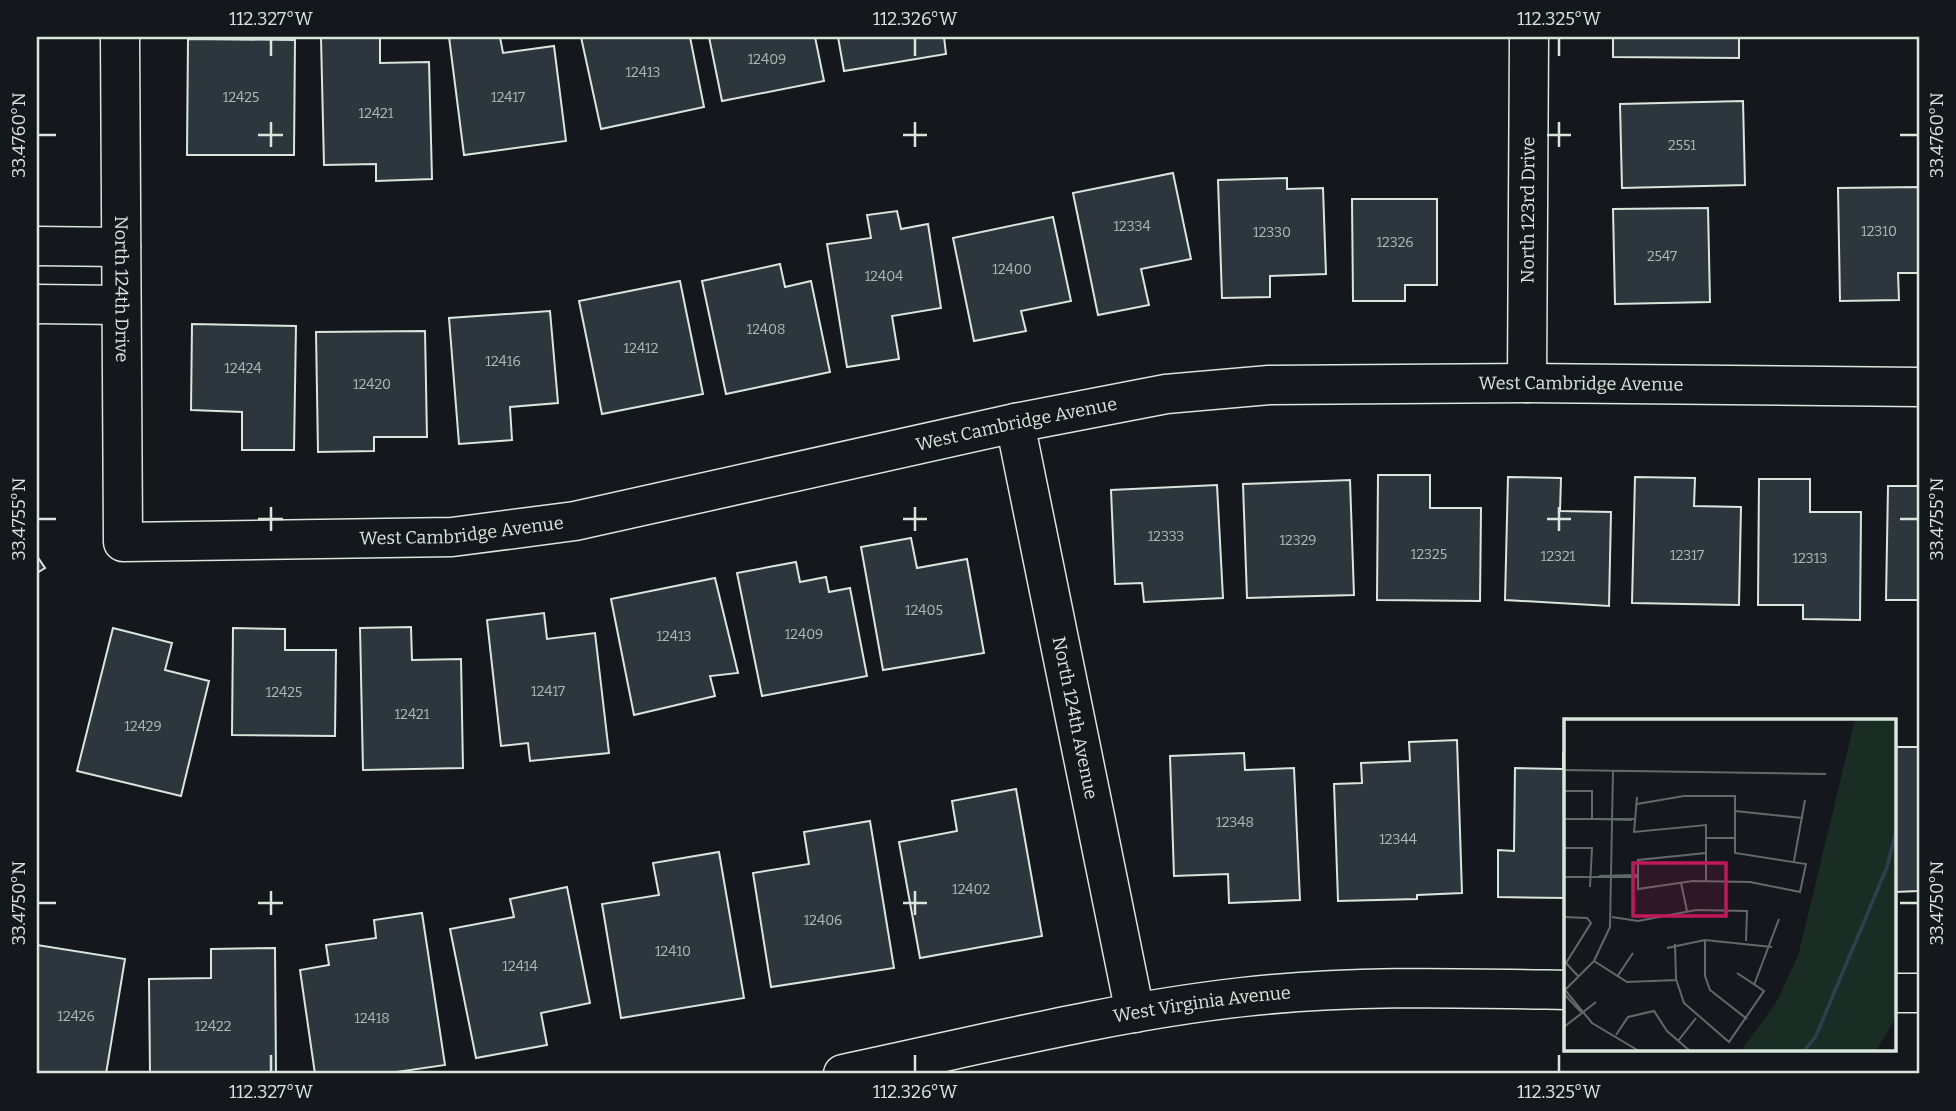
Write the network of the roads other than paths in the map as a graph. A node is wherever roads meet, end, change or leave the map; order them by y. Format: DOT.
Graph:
graph roads {
  1 [pos="120,37"];
  2 [pos="1530,37"];
  3 [pos="37,246"];
  4 [pos="121,247"];
  5 [pos="37,304"];
  6 [pos="121,305"];
  7 [pos="1527,383"];
  8 [pos="1919,387"];
  9 [pos="1015,423"];
  10 [pos="122,542"];
  11 [pos="1564,989"];
  12 [pos="1896,993"];
  13 [pos="1919,993"];
  14 [pos="1135,1013"];
  15 [pos="843,1074"];
  1 -- 4 [label="street, North 124th Drive"];
  2 -- 7 [label="street, North 123rd Drive"];
  3 -- 4 [label="street"];
  4 -- 6 [label="street, North 124th Drive"];
  5 -- 6 [label="street"];
  6 -- 10 [label="street, North 124th Drive"];
  7 -- 8 [label="street, West Cambridge Avenue"];
  7 -- 9 [label="street, West Cambridge Avenue"];
  9 -- 10 [label="street, West Cambridge Avenue"];
  9 -- 14 [label="street, North 124th Avenue"];
  11 -- 14 [label="street, West Virginia Avenue"];
  12 -- 13 [label="street"];
  14 -- 15 [label="street, West Virginia Avenue"];
}
